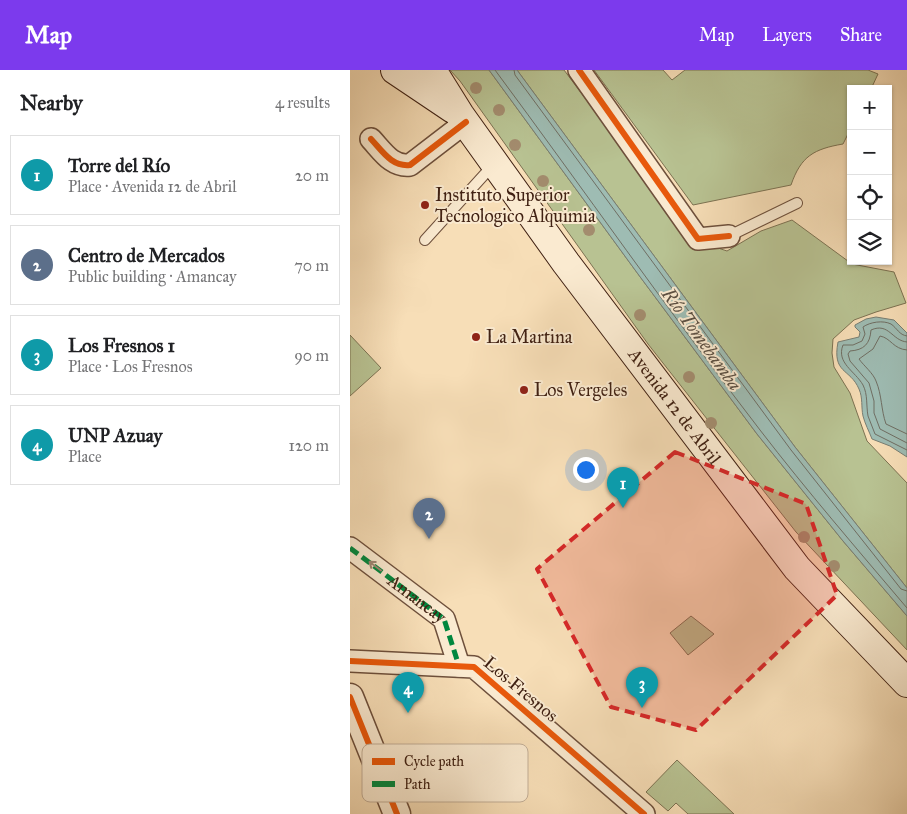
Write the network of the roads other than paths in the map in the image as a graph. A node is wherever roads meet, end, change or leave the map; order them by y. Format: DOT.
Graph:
graph roads {
  1 [pos="395,70"];
  2 [pos="432,70"];
  3 [pos="579,70"];
  4 [pos="463,118"];
  5 [pos="371,139"];
  6 [pos="495,162"];
  7 [pos="797,203"];
  8 [pos="729,236"];
  9 [pos="425,240"];
  10 [pos="350,548"];
  11 [pos="350,661"];
  12 [pos="459,666"];
  13 [pos="907,683"];
  14 [pos="350,698"];
  15 [pos="369,744"];
  16 [pos="392,802"];
  17 [pos="397,814"];
  18 [pos="644,814"];
  1 -- 4 [label="main road, Avenida 12 de Abril"];
  2 -- 4 [label="main road, Avenida 12 de Abril"];
  3 -- 8 [label="street"];
  4 -- 5 [label="street"];
  4 -- 6 [label="main road, Avenida 12 de Abril"];
  6 -- 9 [label="lane"];
  6 -- 13 [label="main road, Avenida 12 de Abril"];
  7 -- 8 [label="lane"];
  12 -- 10 [label="street, Amancay, one-way"];
  11 -- 12 [label="street, Los Fresnos"];
  12 -- 18 [label="street, Los Fresnos"];
  14 -- 15 [label="street"];
  16 -- 17 [label="street"];
}
